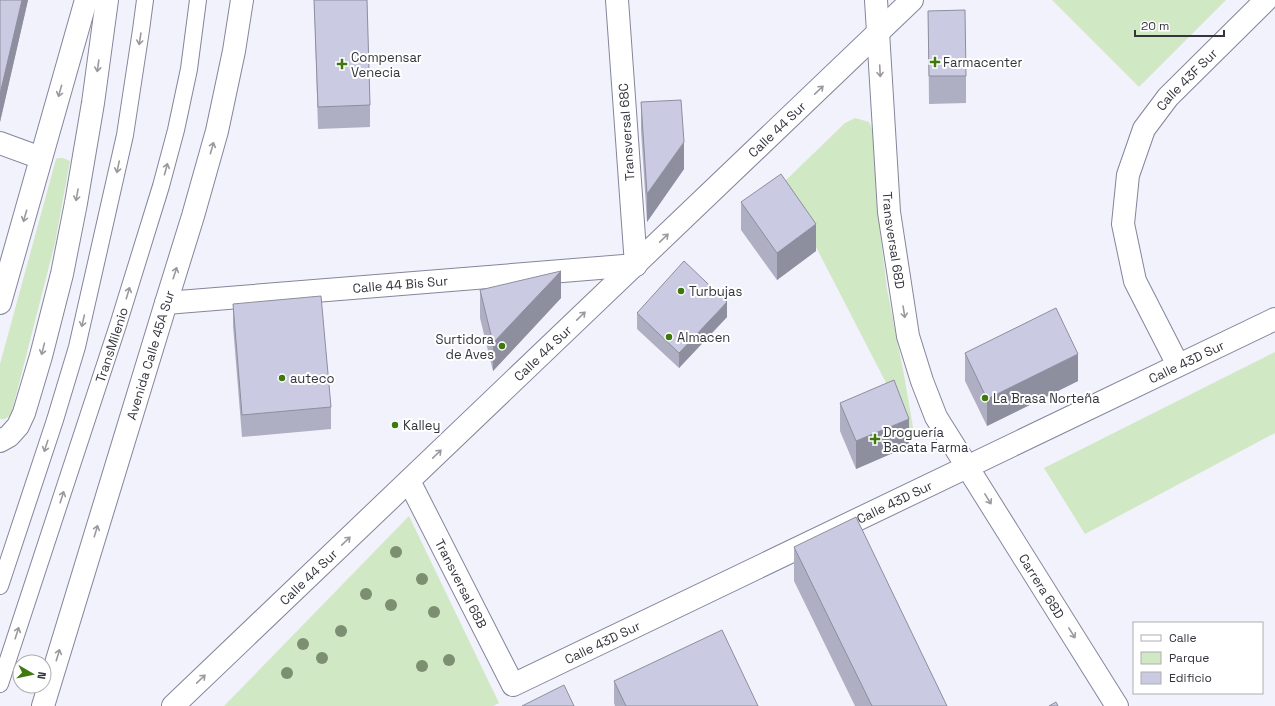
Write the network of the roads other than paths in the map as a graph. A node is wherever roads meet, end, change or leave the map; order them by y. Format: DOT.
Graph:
graph roads {
  1 [pos="86,0"];
  2 [pos="106,0"];
  3 [pos="145,0"];
  4 [pos="198,0"];
  5 [pos="242,0"];
  6 [pos="617,0"];
  7 [pos="876,0"];
  8 [pos="912,0"];
  9 [pos="1266,0"];
  10 [pos="878,32"];
  11 [pos="0,143"];
  12 [pos="41,158"];
  13 [pos="636,265"];
  14 [pos="166,302"];
  15 [pos="0,304"];
  16 [pos="1275,319"];
  17 [pos="1178,365"];
  18 [pos="0,441"];
  19 [pos="968,466"];
  20 [pos="409,481"];
  21 [pos="0,586"];
  22 [pos="0,684"];
  23 [pos="513,685"];
  24 [pos="43,706"];
  25 [pos="173,706"];
  26 [pos="1117,706"];
  1 -- 12 [label="main road, one-way"];
  2 -- 18 [label="main road, one-way"];
  3 -- 21 [label="lane, one-way"];
  22 -- 4 [label="lane, TransMilenio, one-way"];
  14 -- 5 [label="main road, Avenida Calle 45A Sur, one-way"];
  6 -- 13 [label="main road, Transversal 68C"];
  7 -- 10 [label="main road, Transversal 68D"];
  8 -- 10 [label="main road, Calle 44 Sur"];
  9 -- 17 [label="main road, Calle 43F Sur"];
  13 -- 10 [label="main road, Calle 44 Sur, one-way"];
  10 -- 19 [label="main road, Transversal 68D, one-way"];
  11 -- 12 [label="main road"];
  12 -- 15 [label="main road, one-way"];
  13 -- 14 [label="main road, Calle 44 Bis Sur"];
  20 -- 13 [label="main road, Calle 44 Sur, one-way"];
  24 -- 14 [label="main road, Avenida Calle 45A Sur, one-way"];
  16 -- 17 [label="main road, Calle 43D Sur"];
  17 -- 19 [label="main road, Calle 43D Sur"];
  19 -- 23 [label="main road, Calle 43D Sur"];
  19 -- 26 [label="main road, Carrera 68D, one-way"];
  20 -- 23 [label="main road, Transversal 68B"];
  25 -- 20 [label="main road, Calle 44 Sur, one-way"];
}
